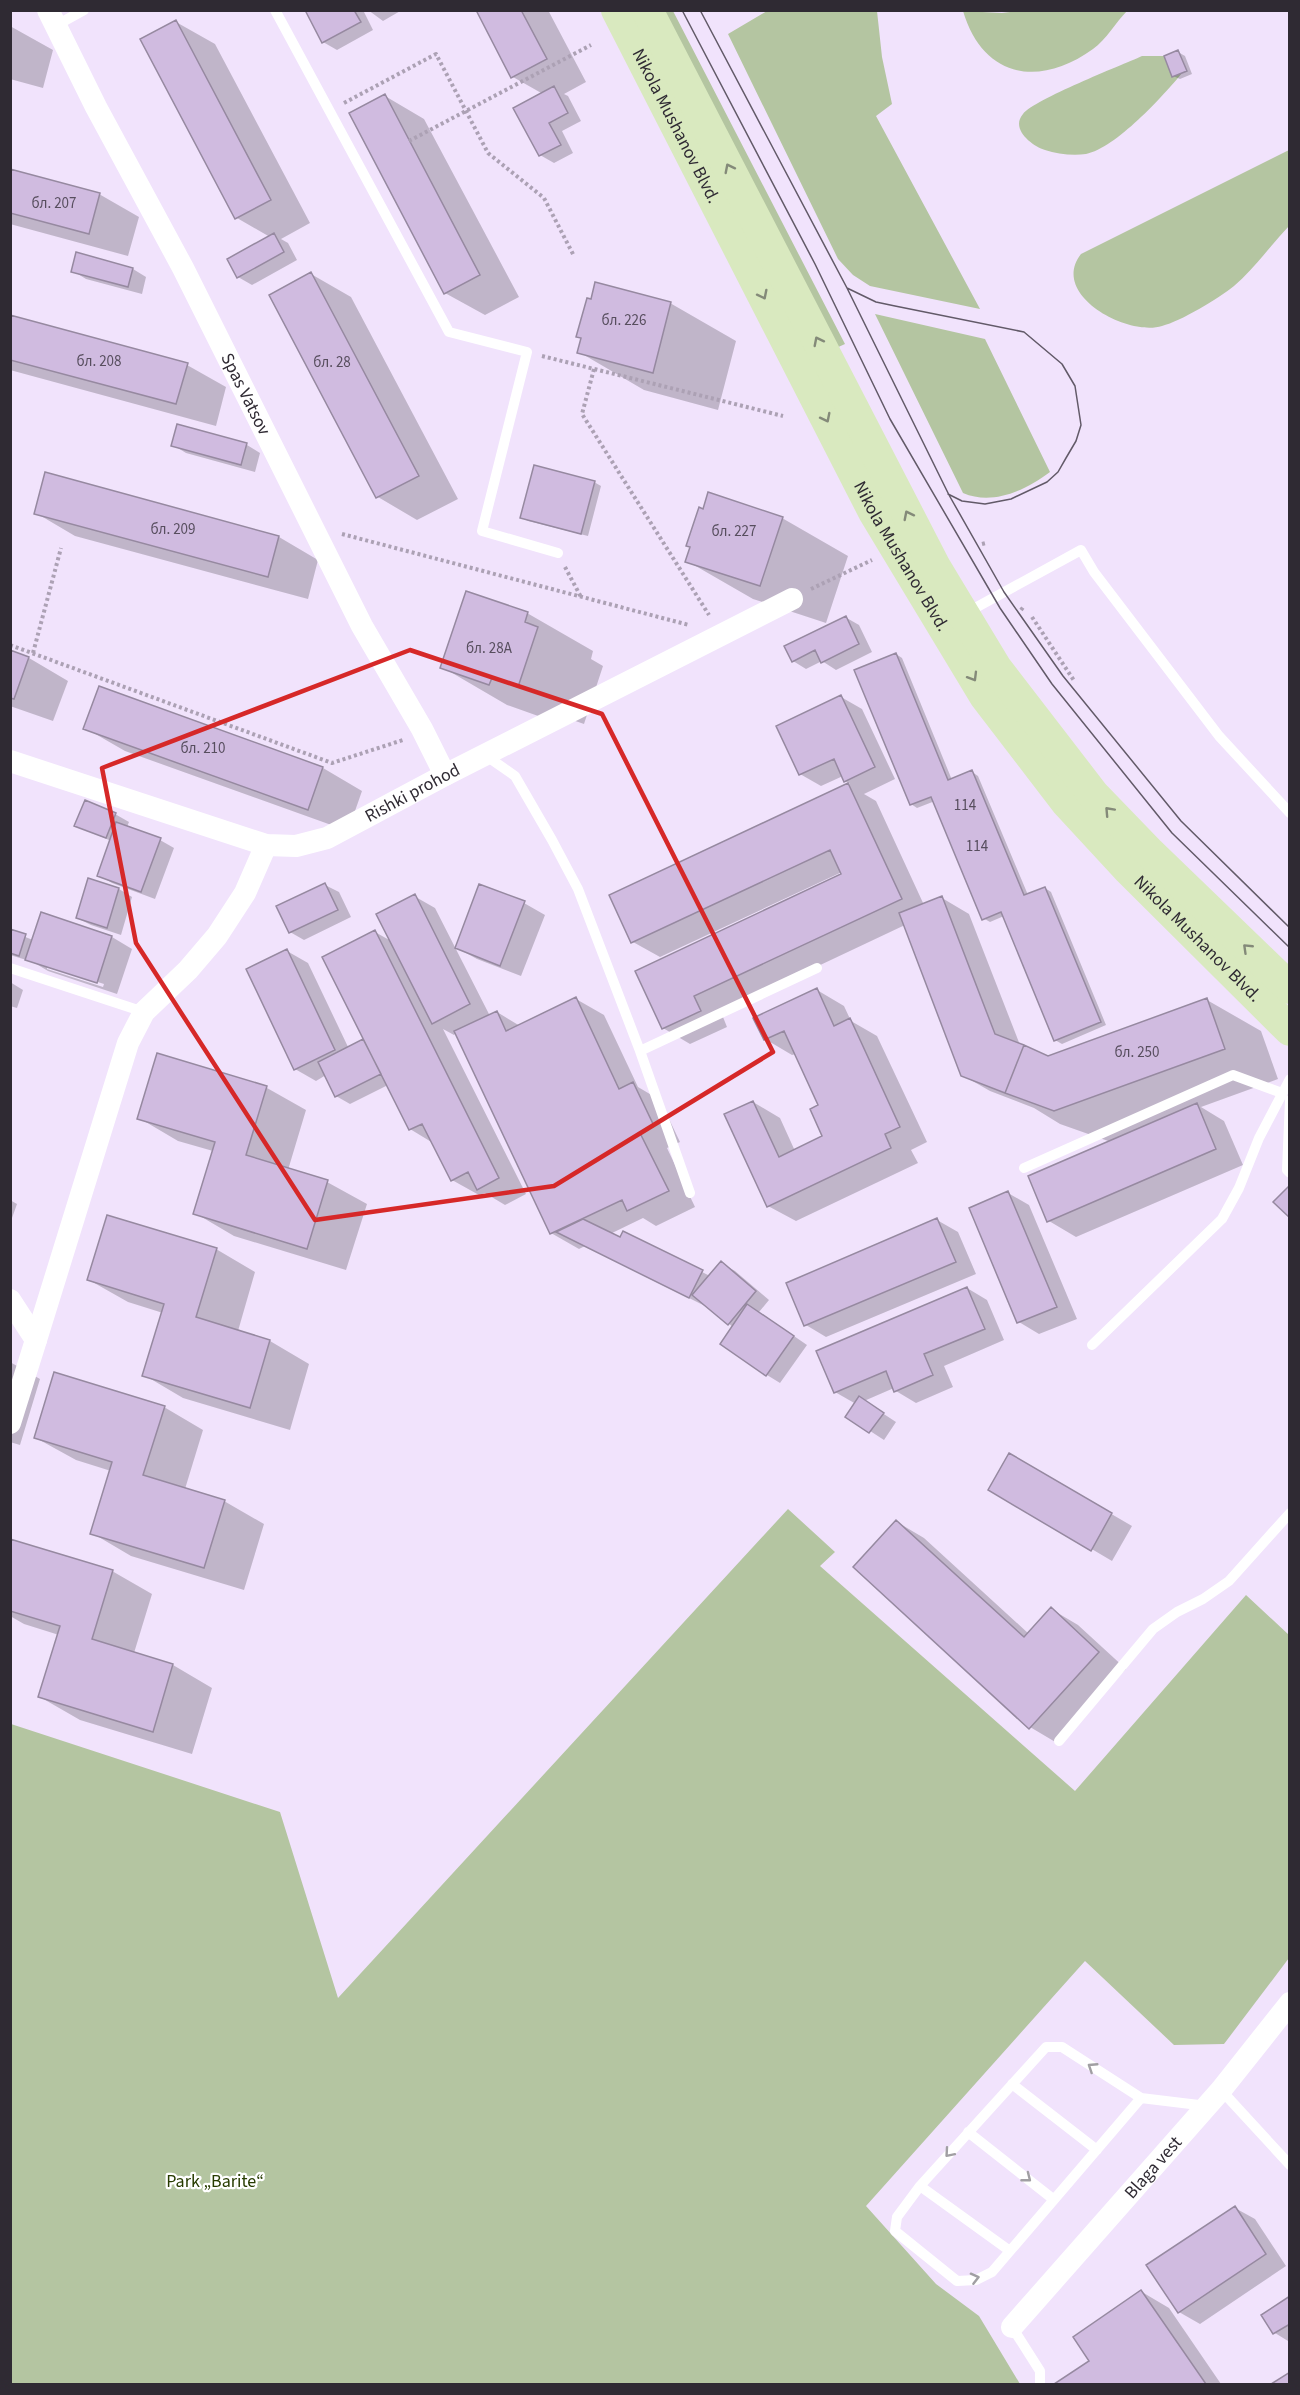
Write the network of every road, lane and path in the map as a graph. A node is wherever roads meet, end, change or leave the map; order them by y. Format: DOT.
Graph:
graph roads {
  1 [pos="84,10"];
  2 [pos="275,10"];
  3 [pos="617,10"];
  4 [pos="647,10"];
  5 [pos="52,18"];
  6 [pos="591,45"];
  7 [pos="330,111"];
  8 [pos="466,111"];
  9 [pos="409,141"];
  10 [pos="574,256"];
  11 [pos="527,352"];
  12 [pos="594,369"];
  13 [pos="783,417"];
  14 [pos="314,527"];
  15 [pos="62,548"];
  16 [pos="558,553"];
  17 [pos="862,564"];
  18 [pos="580,597"];
  19 [pos="792,599"];
  20 [pos="1032,617"];
  21 [pos="953,621"];
  22 [pos="721,634"];
  23 [pos="10,645"];
  24 [pos="33,653"];
  25 [pos="1075,682"];
  26 [pos="422,729"];
  27 [pos="485,755"];
  28 [pos="10,760"];
  29 [pos="445,775"];
  30 [pos="1290,813"];
  31 [pos="266,845"];
  32 [pos="10,968"];
  33 [pos="817,968"];
  34 [pos="1290,988"];
  35 [pos="144,1012"];
  36 [pos="1290,1030"];
  37 [pos="640,1051"];
  38 [pos="1290,1078"];
  39 [pos="1286,1096"];
  40 [pos="1024,1168"];
  41 [pos="1290,1173"];
  42 [pos="690,1193"];
  43 [pos="10,1300"];
  44 [pos="36,1340"];
  45 [pos="1092,1345"];
  46 [pos="10,1423"];
  47 [pos="1290,1513"];
  48 [pos="1059,1741"];
  49 [pos="1290,2003"];
  50 [pos="1012,2084"];
  51 [pos="1142,2098"];
  52 [pos="1214,2098"];
  53 [pos="968,2132"];
  54 [pos="1097,2150"];
  55 [pos="1290,2165"];
  56 [pos="920,2186"];
  57 [pos="1053,2199"];
  58 [pos="1010,2251"];
  59 [pos="1012,2327"];
  60 [pos="1040,2385"];
  1 -- 5 [label="lane"];
  2 -- 7 [label="lane"];
  3 -- 21 [label="main road, Nikola Mushanov Blvd., one-way"];
  21 -- 4 [label="main road, Nikola Mushanov Blvd., one-way"];
  5 -- 14 [label="street, Spas Vatsov"];
  6 -- 8 [label="path"];
  7 -- 8 [label="path"];
  7 -- 11 [label="lane"];
  8 -- 9 [label="path"];
  8 -- 10 [label="path"];
  11 -- 12 [label="path"];
  11 -- 16 [label="lane"];
  12 -- 13 [label="path"];
  12 -- 22 [label="path"];
  14 -- 18 [label="path"];
  14 -- 26 [label="street, Spas Vatsov"];
  15 -- 24 [label="path"];
  16 -- 18 [label="path"];
  17 -- 19 [label="path"];
  18 -- 22 [label="path"];
  19 -- 22 [label="street, Rishki prohod"];
  20 -- 25 [label="path"];
  21 -- 30 [label="lane"];
  34 -- 21 [label="main road, Nikola Mushanov Blvd., one-way"];
  21 -- 36 [label="main road, Nikola Mushanov Blvd., one-way"];
  22 -- 27 [label="street, Rishki prohod"];
  23 -- 24 [label="path"];
  24 -- 26 [label="path"];
  26 -- 29 [label="street, Spas Vatsov"];
  27 -- 29 [label="street, Rishki prohod"];
  27 -- 37 [label="lane"];
  28 -- 31 [label="street, Rishki prohod"];
  29 -- 31 [label="street, Rishki prohod"];
  31 -- 35 [label="street"];
  32 -- 35 [label="lane"];
  33 -- 37 [label="lane"];
  35 -- 44 [label="street"];
  37 -- 42 [label="lane"];
  38 -- 39 [label="lane"];
  39 -- 40 [label="lane"];
  39 -- 41 [label="lane"];
  39 -- 45 [label="lane"];
  43 -- 44 [label="street"];
  44 -- 46 [label="street"];
  47 -- 48 [label="lane"];
  49 -- 52 [label="street, Blaga vest"];
  51 -- 50 [label="lane, one-way"];
  50 -- 53 [label="lane"];
  50 -- 54 [label="lane"];
  51 -- 52 [label="lane"];
  51 -- 54 [label="lane"];
  52 -- 55 [label="lane"];
  52 -- 59 [label="street, Blaga vest"];
  53 -- 56 [label="lane, one-way"];
  53 -- 57 [label="lane, one-way"];
  54 -- 57 [label="lane"];
  56 -- 58 [label="lane"];
  56 -- 58 [label="lane, one-way"];
  57 -- 58 [label="lane"];
  59 -- 60 [label="lane"];
}
